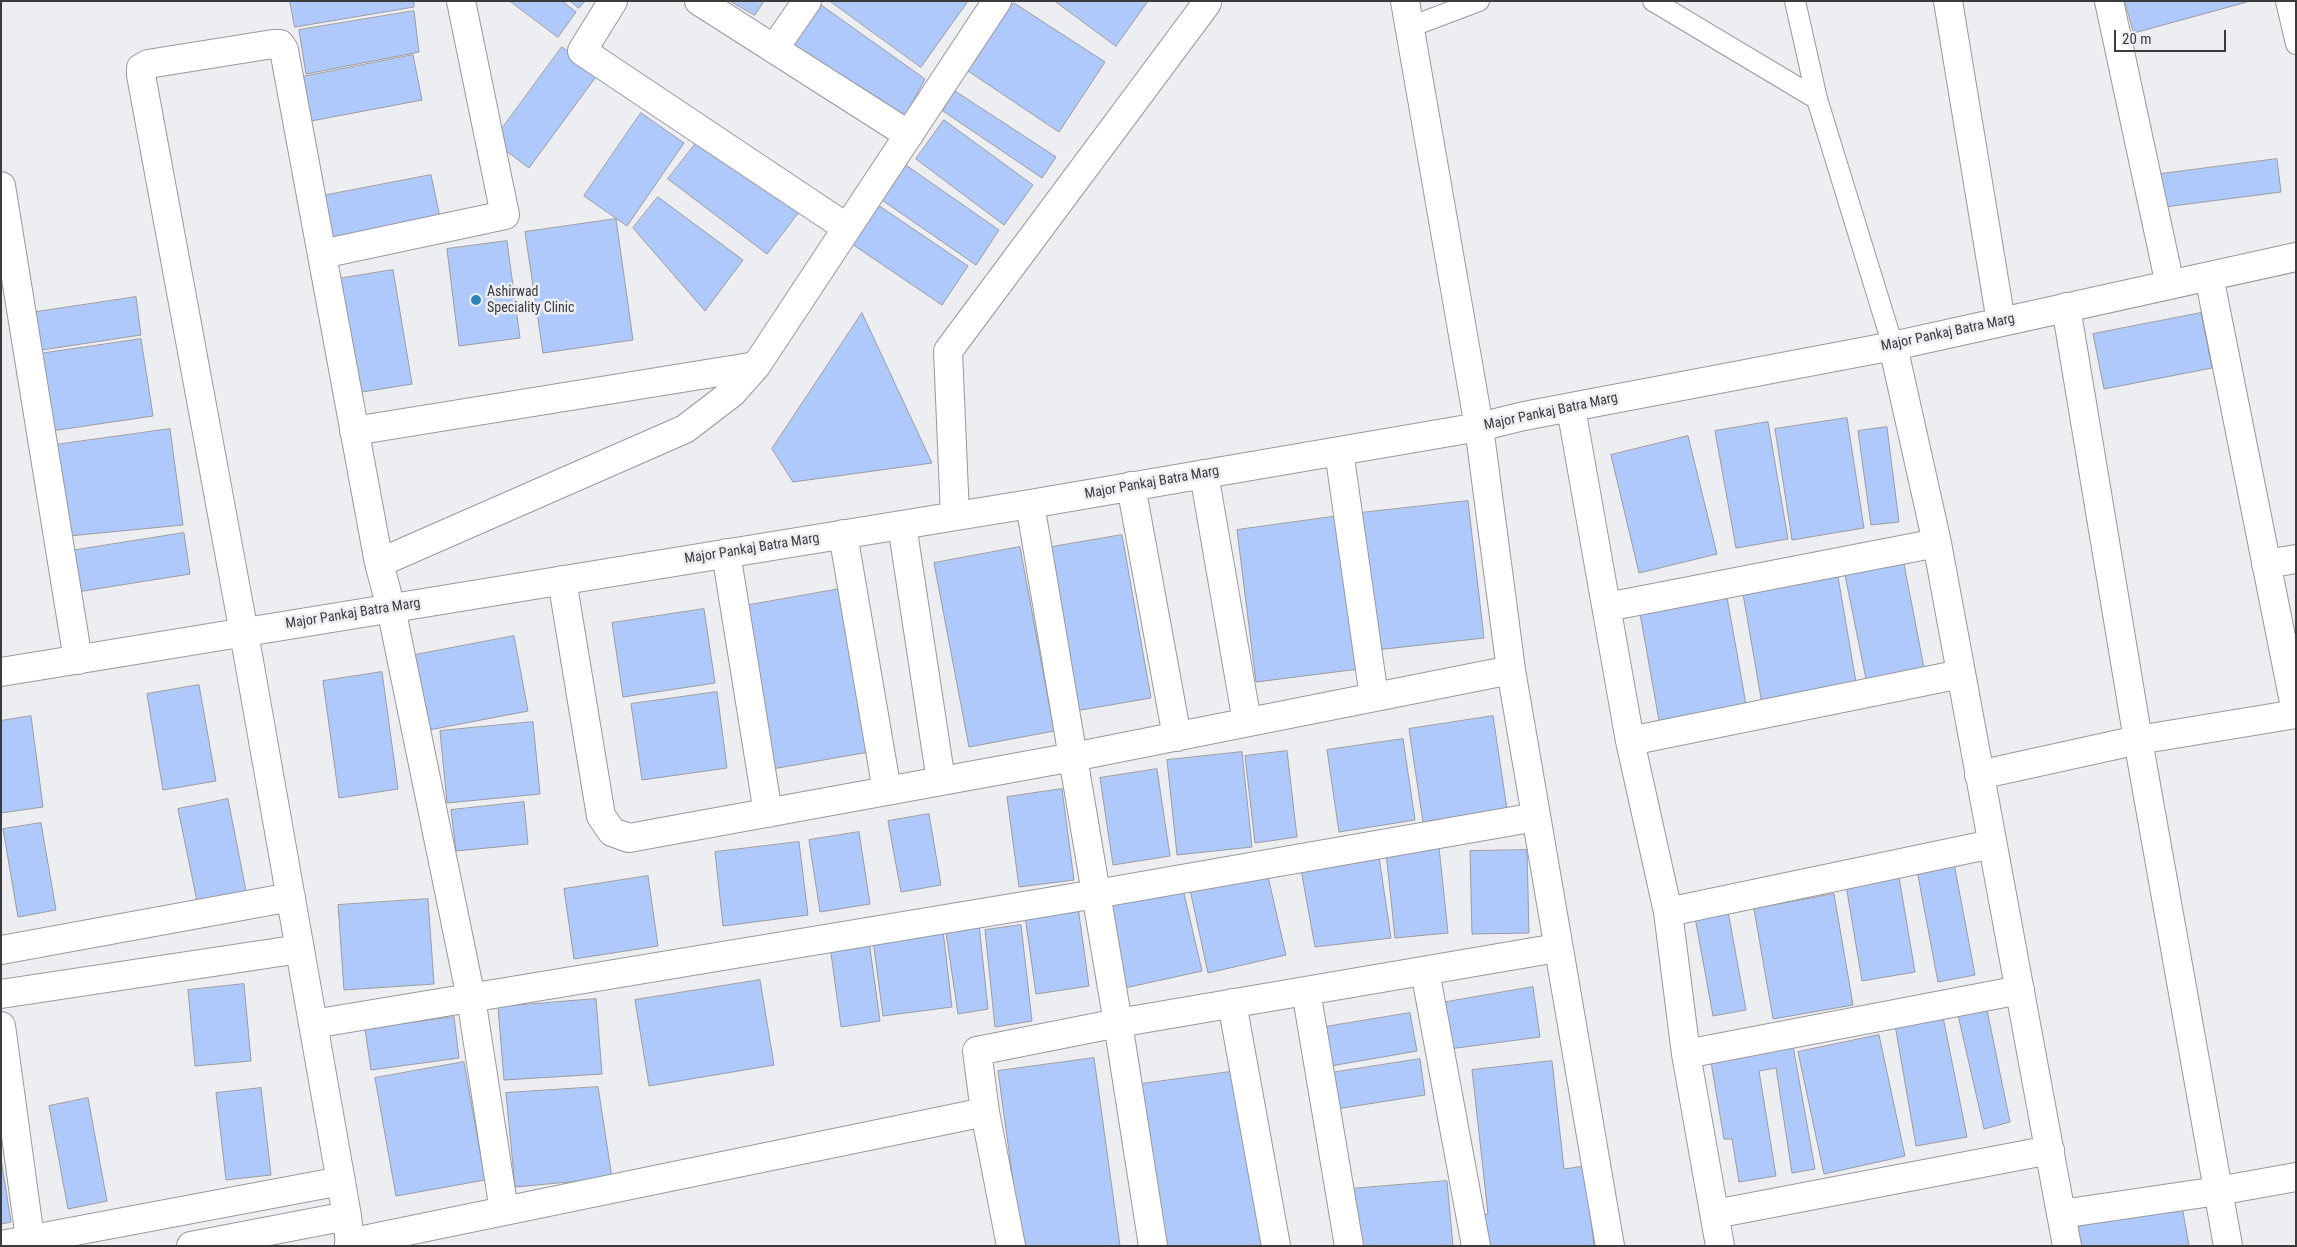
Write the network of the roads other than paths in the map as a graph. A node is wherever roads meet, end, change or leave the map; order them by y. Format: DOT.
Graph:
graph roads {
  1 [pos="461,1"];
  2 [pos="613,1"];
  3 [pos="699,1"];
  4 [pos="807,1"];
  5 [pos="997,1"];
  6 [pos="1205,1"];
  7 [pos="1480,1"];
  8 [pos="1653,1"];
  9 [pos="1795,1"];
  10 [pos="1948,1"];
  11 [pos="2109,1"];
  12 [pos="2286,1"];
  13 [pos="1407,14"];
  14 [pos="2296,44"];
  15 [pos="774,49"];
  16 [pos="1817,99"];
  17 [pos="909,135"];
  18 [pos="1,186"];
  19 [pos="847,228"];
  20 [pos="322,254"];
  21 [pos="2296,257"];
  22 [pos="2209,276"];
  23 [pos="2170,285"];
  24 [pos="2066,307"];
  25 [pos="2001,322"];
  26 [pos="1893,346"];
  27 [pos="756,366"];
  28 [pos="1570,408"];
  29 [pos="1479,427"];
  30 [pos="354,431"];
  31 [pos="1339,451"];
  32 [pos="1204,474"];
  33 [pos="1131,486"];
  34 [pos="1030,504"];
  35 [pos="955,516"];
  36 [pos="902,525"];
  37 [pos="843,534"];
  38 [pos="1936,543"];
  39 [pos="726,553"];
  40 [pos="2296,559"];
  41 [pos="379,564"];
  42 [pos="2266,564"];
  43 [pos="562,580"];
  44 [pos="1607,607"];
  45 [pos="391,608"];
  46 [pos="244,632"];
  47 [pos="78,660"];
  48 [pos="1511,670"];
  49 [pos="1,672"];
  50 [pos="1960,674"];
  51 [pos="1374,697"];
  52 [pos="2296,713"];
  53 [pos="1247,722"];
  54 [pos="1177,737"];
  55 [pos="2138,740"];
  56 [pos="1630,741"];
  57 [pos="1073,757"];
  58 [pos="1979,775"];
  59 [pos="941,781"];
  60 [pos="887,791"];
  61 [pos="768,813"];
  62 [pos="1536,816"];
  63 [pos="1992,844"];
  64 [pos="1096,894"];
  65 [pos="291,897"];
  66 [pos="1668,912"];
  67 [pos="1557,948"];
  68 [pos="300,949"];
  69 [pos="1,950"];
  70 [pos="1425,970"];
  71 [pos="2020,990"];
  72 [pos="1306,991"];
  73 [pos="1,994"];
  74 [pos="471,998"];
  75 [pos="1232,1004"];
  76 [pos="1118,1022"];
  77 [pos="313,1024"];
  78 [pos="1,1026"];
  79 [pos="1686,1054"];
  80 [pos="985,1112"];
  81 [pos="2050,1150"];
  82 [pos="2296,1177"];
  83 [pos="341,1181"];
  84 [pos="2218,1191"];
  85 [pos="504,1211"];
  86 [pos="1714,1214"];
  87 [pos="2061,1214"];
  88 [pos="347,1216"];
  89 [pos="30,1243"];
  90 [pos="350,1244"];
  91 [pos="1,1245"];
  92 [pos="191,1246"];
  93 [pos="1011,1246"];
  94 [pos="1153,1246"];
  95 [pos="1276,1246"];
  96 [pos="1350,1246"];
  97 [pos="1476,1246"];
  98 [pos="1610,1246"];
  99 [pos="1720,1246"];
  100 [pos="2067,1246"];
  101 [pos="2228,1246"];
  1 -- 20 [label="street"];
  2 -- 19 [label="street"];
  3 -- 15 [label="street"];
  4 -- 15 [label="street"];
  5 -- 17 [label="street"];
  6 -- 35 [label="street"];
  7 -- 13 [label="lane"];
  8 -- 16 [label="lane"];
  9 -- 16 [label="lane"];
  10 -- 25 [label="street"];
  11 -- 23 [label="street"];
  12 -- 14 [label="lane"];
  13 -- 29 [label="street"];
  15 -- 17 [label="street"];
  16 -- 26 [label="lane"];
  17 -- 19 [label="street"];
  18 -- 47 [label="street"];
  19 -- 27 [label="street"];
  20 -- 30 [label="street"];
  20 -- 46 [label="street"];
  21 -- 22 [label="street, Major Pankaj Batra Marg"];
  22 -- 23 [label="street, Major Pankaj Batra Marg"];
  22 -- 42 [label="street"];
  23 -- 24 [label="street, Major Pankaj Batra Marg"];
  24 -- 25 [label="street, Major Pankaj Batra Marg"];
  24 -- 55 [label="street"];
  25 -- 26 [label="street, Major Pankaj Batra Marg"];
  26 -- 28 [label="street, Major Pankaj Batra Marg"];
  26 -- 38 [label="street"];
  27 -- 30 [label="street"];
  27 -- 41 [label="street"];
  28 -- 29 [label="street, Major Pankaj Batra Marg"];
  28 -- 44 [label="street"];
  29 -- 31 [label="street, Major Pankaj Batra Marg"];
  29 -- 48 [label="street"];
  30 -- 41 [label="street"];
  31 -- 32 [label="street, Major Pankaj Batra Marg"];
  31 -- 51 [label="street"];
  32 -- 33 [label="street, Major Pankaj Batra Marg"];
  32 -- 53 [label="street"];
  33 -- 34 [label="street, Major Pankaj Batra Marg"];
  33 -- 54 [label="street"];
  34 -- 35 [label="street, Major Pankaj Batra Marg"];
  34 -- 57 [label="street"];
  35 -- 36 [label="street, Major Pankaj Batra Marg"];
  36 -- 37 [label="street, Major Pankaj Batra Marg"];
  36 -- 59 [label="street"];
  37 -- 39 [label="street, Major Pankaj Batra Marg"];
  37 -- 60 [label="street"];
  38 -- 44 [label="street"];
  38 -- 50 [label="street"];
  39 -- 43 [label="street, Major Pankaj Batra Marg"];
  39 -- 61 [label="street"];
  40 -- 42 [label="street"];
  41 -- 45 [label="street"];
  42 -- 52 [label="street"];
  43 -- 45 [label="street, Major Pankaj Batra Marg"];
  43 -- 61 [label="street"];
  44 -- 56 [label="street"];
  45 -- 46 [label="street, Major Pankaj Batra Marg"];
  45 -- 74 [label="street"];
  46 -- 47 [label="street, Major Pankaj Batra Marg"];
  46 -- 65 [label="street"];
  47 -- 49 [label="street, Major Pankaj Batra Marg"];
  48 -- 51 [label="street"];
  48 -- 62 [label="street"];
  50 -- 56 [label="street"];
  50 -- 58 [label="street"];
  51 -- 53 [label="street"];
  52 -- 55 [label="street"];
  53 -- 54 [label="street"];
  54 -- 57 [label="street"];
  55 -- 58 [label="street"];
  55 -- 84 [label="street"];
  56 -- 66 [label="street"];
  57 -- 59 [label="street"];
  57 -- 64 [label="street"];
  58 -- 63 [label="street"];
  59 -- 60 [label="street"];
  60 -- 61 [label="street"];
  62 -- 64 [label="street"];
  62 -- 67 [label="street"];
  63 -- 66 [label="street"];
  63 -- 71 [label="street"];
  64 -- 74 [label="street"];
  64 -- 76 [label="street"];
  65 -- 68 [label="street"];
  65 -- 69 [label="street"];
  66 -- 79 [label="street"];
  67 -- 70 [label="street"];
  67 -- 98 [label="street"];
  68 -- 73 [label="street"];
  68 -- 77 [label="street"];
  70 -- 72 [label="street"];
  70 -- 97 [label="street"];
  71 -- 79 [label="street"];
  71 -- 81 [label="street"];
  72 -- 75 [label="street"];
  72 -- 96 [label="street"];
  74 -- 77 [label="street"];
  74 -- 85 [label="street"];
  75 -- 76 [label="street"];
  75 -- 95 [label="street"];
  76 -- 80 [label="street"];
  76 -- 94 [label="street"];
  77 -- 83 [label="street"];
  78 -- 89 [label="street"];
  79 -- 86 [label="street"];
  80 -- 85 [label="street"];
  80 -- 93 [label="street"];
  81 -- 86 [label="street"];
  81 -- 87 [label="street"];
  82 -- 84 [label="street"];
  83 -- 88 [label="street"];
  83 -- 89 [label="street"];
  84 -- 87 [label="street"];
  84 -- 101 [label="street"];
  85 -- 90 [label="street"];
  86 -- 99 [label="street"];
  87 -- 100 [label="street"];
  88 -- 90 [label="street"];
  88 -- 92 [label="street"];
  89 -- 91 [label="street"];
}
